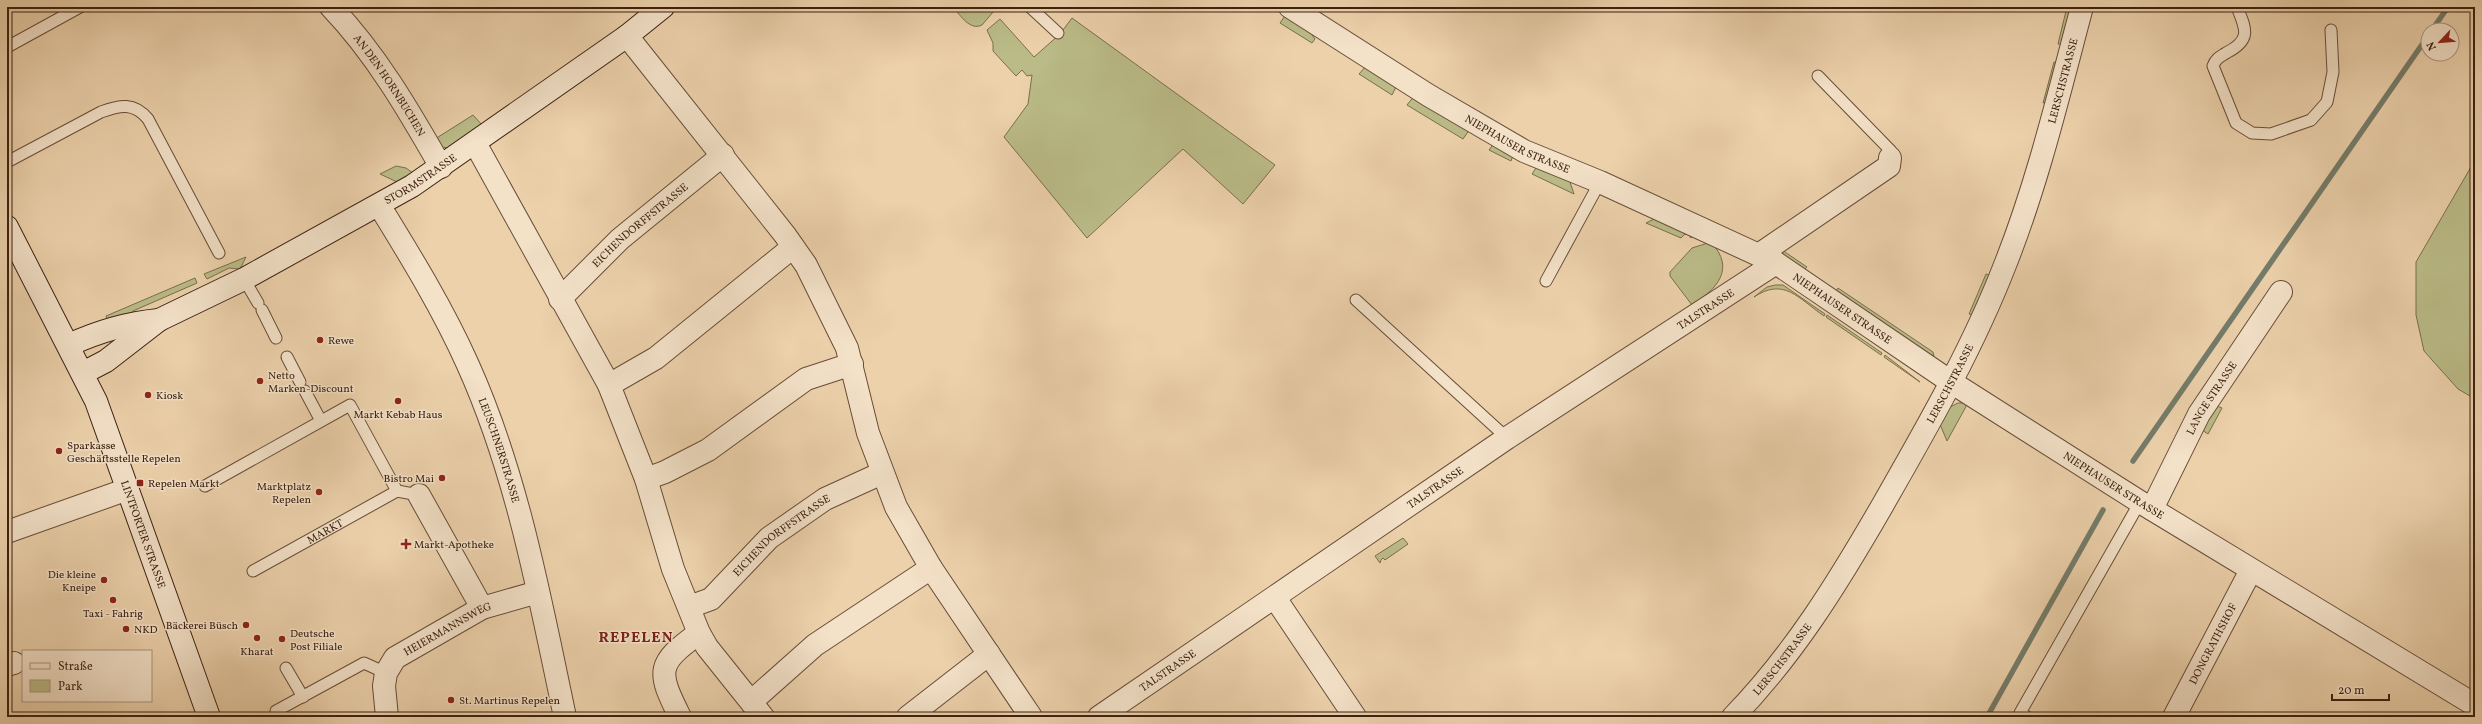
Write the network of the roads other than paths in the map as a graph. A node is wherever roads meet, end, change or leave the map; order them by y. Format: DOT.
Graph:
graph roads {
  1 [pos="80,7"];
  2 [pos="331,7"];
  3 [pos="663,7"];
  4 [pos="1030,7"];
  5 [pos="1290,7"];
  6 [pos="2082,7"];
  7 [pos="2237,7"];
  8 [pos="2331,30"];
  9 [pos="1058,33"];
  10 [pos="627,36"];
  11 [pos="9,46"];
  12 [pos="1818,76"];
  13 [pos="475,143"];
  14 [pos="723,156"];
  15 [pos="1890,158"];
  16 [pos="7,162"];
  17 [pos="441,167"];
  18 [pos="1600,182"];
  19 [pos="379,205"];
  20 [pos="7,227"];
  21 [pos="793,247"];
  22 [pos="219,253"];
  23 [pos="1768,259"];
  24 [pos="244,279"];
  25 [pos="1546,281"];
  26 [pos="2281,292"];
  27 [pos="560,299"];
  28 [pos="1356,300"];
  29 [pos="159,320"];
  30 [pos="276,338"];
  31 [pos="69,345"];
  32 [pos="287,357"];
  33 [pos="852,364"];
  34 [pos="83,373"];
  35 [pos="1951,382"];
  36 [pos="609,385"];
  37 [pos="322,421"];
  38 [pos="1507,438"];
  39 [pos="882,473"];
  40 [pos="646,479"];
  41 [pos="205,486"];
  42 [pos="128,489"];
  43 [pos="397,491"];
  44 [pos="419,495"];
  45 [pos="2146,505"];
  46 [pos="7,532"];
  47 [pos="931,568"];
  48 [pos="2251,570"];
  49 [pos="252,571"];
  50 [pos="538,592"];
  51 [pos="1275,598"];
  52 [pos="482,608"];
  53 [pos="689,608"];
  54 [pos="699,633"];
  55 [pos="989,654"];
  56 [pos="286,668"];
  57 [pos="386,673"];
  58 [pos="303,697"];
  59 [pos="757,709"];
  60 [pos="2471,709"];
  61 [pos="276,711"];
  62 [pos="210,717"];
  63 [pos="387,717"];
  64 [pos="565,717"];
  65 [pos="680,717"];
  66 [pos="908,717"];
  67 [pos="1031,717"];
  68 [pos="1099,717"];
  69 [pos="1355,717"];
  70 [pos="1733,717"];
  71 [pos="2027,717"];
  72 [pos="2174,717"];
  1 -- 11 [label="lane"];
  2 -- 17 [label="street, AN DEN HORNBUCHEN"];
  3 -- 10 [label="street, STORMSTRASSE"];
  4 -- 9 [label="lane"];
  5 -- 18 [label="street, NIEPHAUSER STRASSE"];
  6 -- 35 [label="street, LERSCHSTRASSE"];
  7 -- 8 [label="lane"];
  10 -- 13 [label="street, STORMSTRASSE"];
  10 -- 14 [label="street"];
  12 -- 15 [label="lane"];
  13 -- 17 [label="street, STORMSTRASSE"];
  13 -- 27 [label="street"];
  14 -- 21 [label="street"];
  14 -- 27 [label="street, EICHENDORFFSTRASSE"];
  15 -- 23 [label="street"];
  16 -- 22 [label="lane"];
  17 -- 19 [label="street, STORMSTRASSE"];
  18 -- 23 [label="street, NIEPHAUSER STRASSE"];
  18 -- 25 [label="lane"];
  19 -- 24 [label="street, STORMSTRASSE"];
  19 -- 50 [label="street, LEUSCHNERSTRASSE"];
  20 -- 31 [label="street, LINTFORTER STRASSE"];
  21 -- 33 [label="street"];
  21 -- 36 [label="street"];
  23 -- 35 [label="street, NIEPHAUSER STRASSE"];
  23 -- 38 [label="street, TALSTRASSE"];
  24 -- 29 [label="street, STORMSTRASSE"];
  24 -- 30 [label="lane"];
  26 -- 45 [label="street, LANGE STRASSE"];
  27 -- 36 [label="street"];
  28 -- 38 [label="lane"];
  29 -- 31 [label="street, STORMSTRASSE"];
  29 -- 34 [label="street, STORMSTRASSE"];
  31 -- 34 [label="street, LINTFORTER STRASSE"];
  32 -- 37 [label="lane"];
  33 -- 39 [label="street"];
  33 -- 40 [label="street"];
  34 -- 42 [label="street, LINTFORTER STRASSE"];
  35 -- 45 [label="street, NIEPHAUSER STRASSE"];
  35 -- 70 [label="street, LERSCHSTRASSE"];
  36 -- 40 [label="street"];
  37 -- 41 [label="lane"];
  37 -- 43 [label="lane"];
  38 -- 51 [label="street, TALSTRASSE"];
  39 -- 47 [label="street"];
  39 -- 53 [label="street, EICHENDORFFSTRASSE"];
  40 -- 53 [label="street"];
  42 -- 46 [label="street"];
  42 -- 62 [label="street, LINTFORTER STRASSE"];
  43 -- 44 [label="lane"];
  43 -- 49 [label="lane, MARKT"];
  44 -- 52 [label="street"];
  45 -- 48 [label="street, NIEPHAUSER STRASSE"];
  45 -- 71 [label="lane"];
  47 -- 55 [label="street"];
  47 -- 59 [label="street"];
  48 -- 60 [label="street, NIEPHAUSER STRASSE"];
  48 -- 72 [label="street, DONGRATHSHOF"];
  50 -- 52 [label="street, HEIERMANNSWEG"];
  50 -- 64 [label="street, LEUSCHNERSTRASSE"];
  51 -- 68 [label="street, TALSTRASSE"];
  51 -- 69 [label="street"];
  52 -- 57 [label="street, HEIERMANNSWEG"];
  53 -- 54 [label="street"];
  54 -- 59 [label="street"];
  54 -- 65 [label="street"];
  55 -- 66 [label="street"];
  55 -- 67 [label="street"];
  56 -- 58 [label="lane"];
  57 -- 58 [label="lane"];
  57 -- 63 [label="street"];
  58 -- 61 [label="lane"];
}
